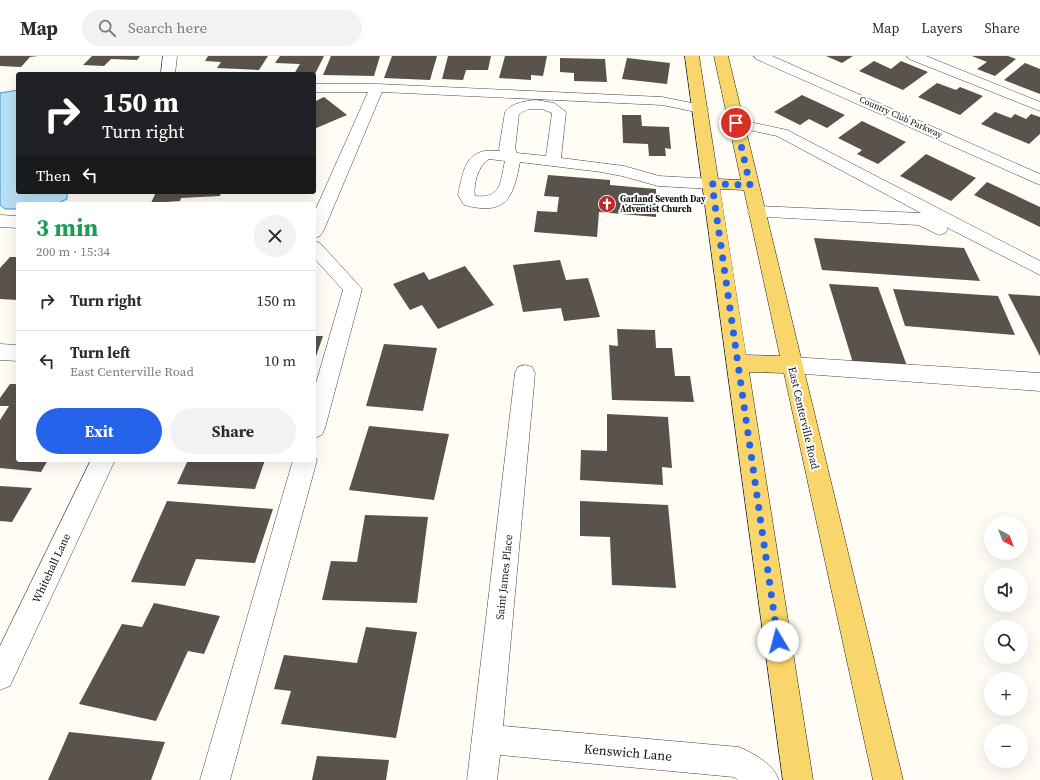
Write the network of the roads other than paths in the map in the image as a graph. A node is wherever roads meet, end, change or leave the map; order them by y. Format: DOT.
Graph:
graph roads {
  1 [pos="170,56"];
  2 [pos="692,56"];
  3 [pos="720,56"];
  4 [pos="761,56"];
  5 [pos="914,56"];
  6 [pos="168,72"];
  7 [pos="316,88"];
  8 [pos="377,88"];
  9 [pos="1040,107"];
  10 [pos="701,109"];
  11 [pos="736,123"];
  12 [pos="553,161"];
  13 [pos="1040,180"];
  14 [pos="712,184"];
  15 [pos="750,185"];
  16 [pos="756,212"];
  17 [pos="0,221"];
  18 [pos="16,222"];
  19 [pos="316,227"];
  20 [pos="316,249"];
  21 [pos="1040,269"];
  22 [pos="1040,282"];
  23 [pos="738,363"];
  24 [pos="792,365"];
  25 [pos="525,373"];
  26 [pos="1040,382"];
  27 [pos="316,421"];
  28 [pos="102,462"];
  29 [pos="304,462"];
  30 [pos="0,676"];
  31 [pos="486,739"];
  32 [pos="215,780"];
  33 [pos="482,780"];
  34 [pos="764,780"];
  35 [pos="798,780"];
  36 [pos="888,780"];
  1 -- 6 [label="street"];
  2 -- 10 [label="main road"];
  3 -- 11 [label="main road, East Centerville Road"];
  4 -- 13 [label="street, Country Club Parkway"];
  5 -- 9 [label="street"];
  7 -- 8 [label="street"];
  8 -- 10 [label="street"];
  8 -- 19 [label="street"];
  10 -- 14 [label="main road"];
  11 -- 15 [label="main road, East Centerville Road"];
  11 -- 21 [label="street"];
  12 -- 12 [label="street"];
  12 -- 14 [label="street"];
  14 -- 15 [label="main road"];
  14 -- 23 [label="main road"];
  15 -- 16 [label="main road, East Centerville Road"];
  16 -- 22 [label="street"];
  16 -- 24 [label="main road, East Centerville Road"];
  17 -- 18 [label="street"];
  20 -- 27 [label="street"];
  23 -- 24 [label="main road"];
  23 -- 35 [label="main road"];
  24 -- 26 [label="street"];
  24 -- 36 [label="main road, East Centerville Road"];
  25 -- 31 [label="street, Saint James Place"];
  28 -- 30 [label="street, Whitehall Lane"];
  29 -- 32 [label="street"];
  31 -- 33 [label="street, Saint James Place"];
  31 -- 34 [label="street, Kenswich Lane"];
}
